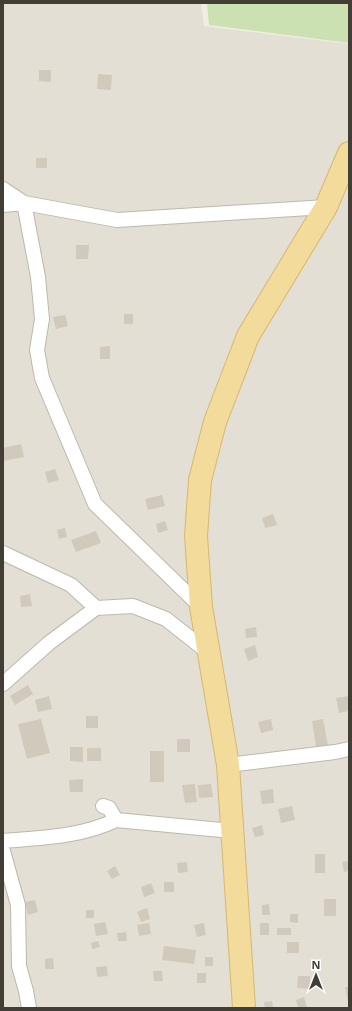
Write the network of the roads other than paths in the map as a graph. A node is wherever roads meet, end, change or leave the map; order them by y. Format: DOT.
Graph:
graph roads {
  1 [pos="349,153"];
  2 [pos="3,189"];
  3 [pos="24,203"];
  4 [pos="3,205"];
  5 [pos="326,207"];
  6 [pos="3,553"];
  7 [pos="201,607"];
  8 [pos="96,608"];
  9 [pos="209,653"];
  10 [pos="3,684"];
  11 [pos="349,749"];
  12 [pos="228,765"];
  13 [pos="103,806"];
  14 [pos="116,820"];
  15 [pos="232,831"];
  16 [pos="3,841"];
  17 [pos="3,851"];
  18 [pos="29,1008"];
  19 [pos="244,1008"];
  1 -- 5 [label="main road"];
  2 -- 3 [label="street"];
  3 -- 4 [label="street"];
  3 -- 5 [label="street"];
  3 -- 7 [label="street"];
  5 -- 7 [label="main road"];
  6 -- 8 [label="street"];
  7 -- 9 [label="main road"];
  8 -- 9 [label="street"];
  8 -- 10 [label="street"];
  9 -- 12 [label="main road"];
  11 -- 12 [label="street"];
  12 -- 15 [label="main road"];
  13 -- 14 [label="street"];
  14 -- 15 [label="street"];
  14 -- 16 [label="street"];
  15 -- 19 [label="main road"];
  17 -- 18 [label="street"];
}
